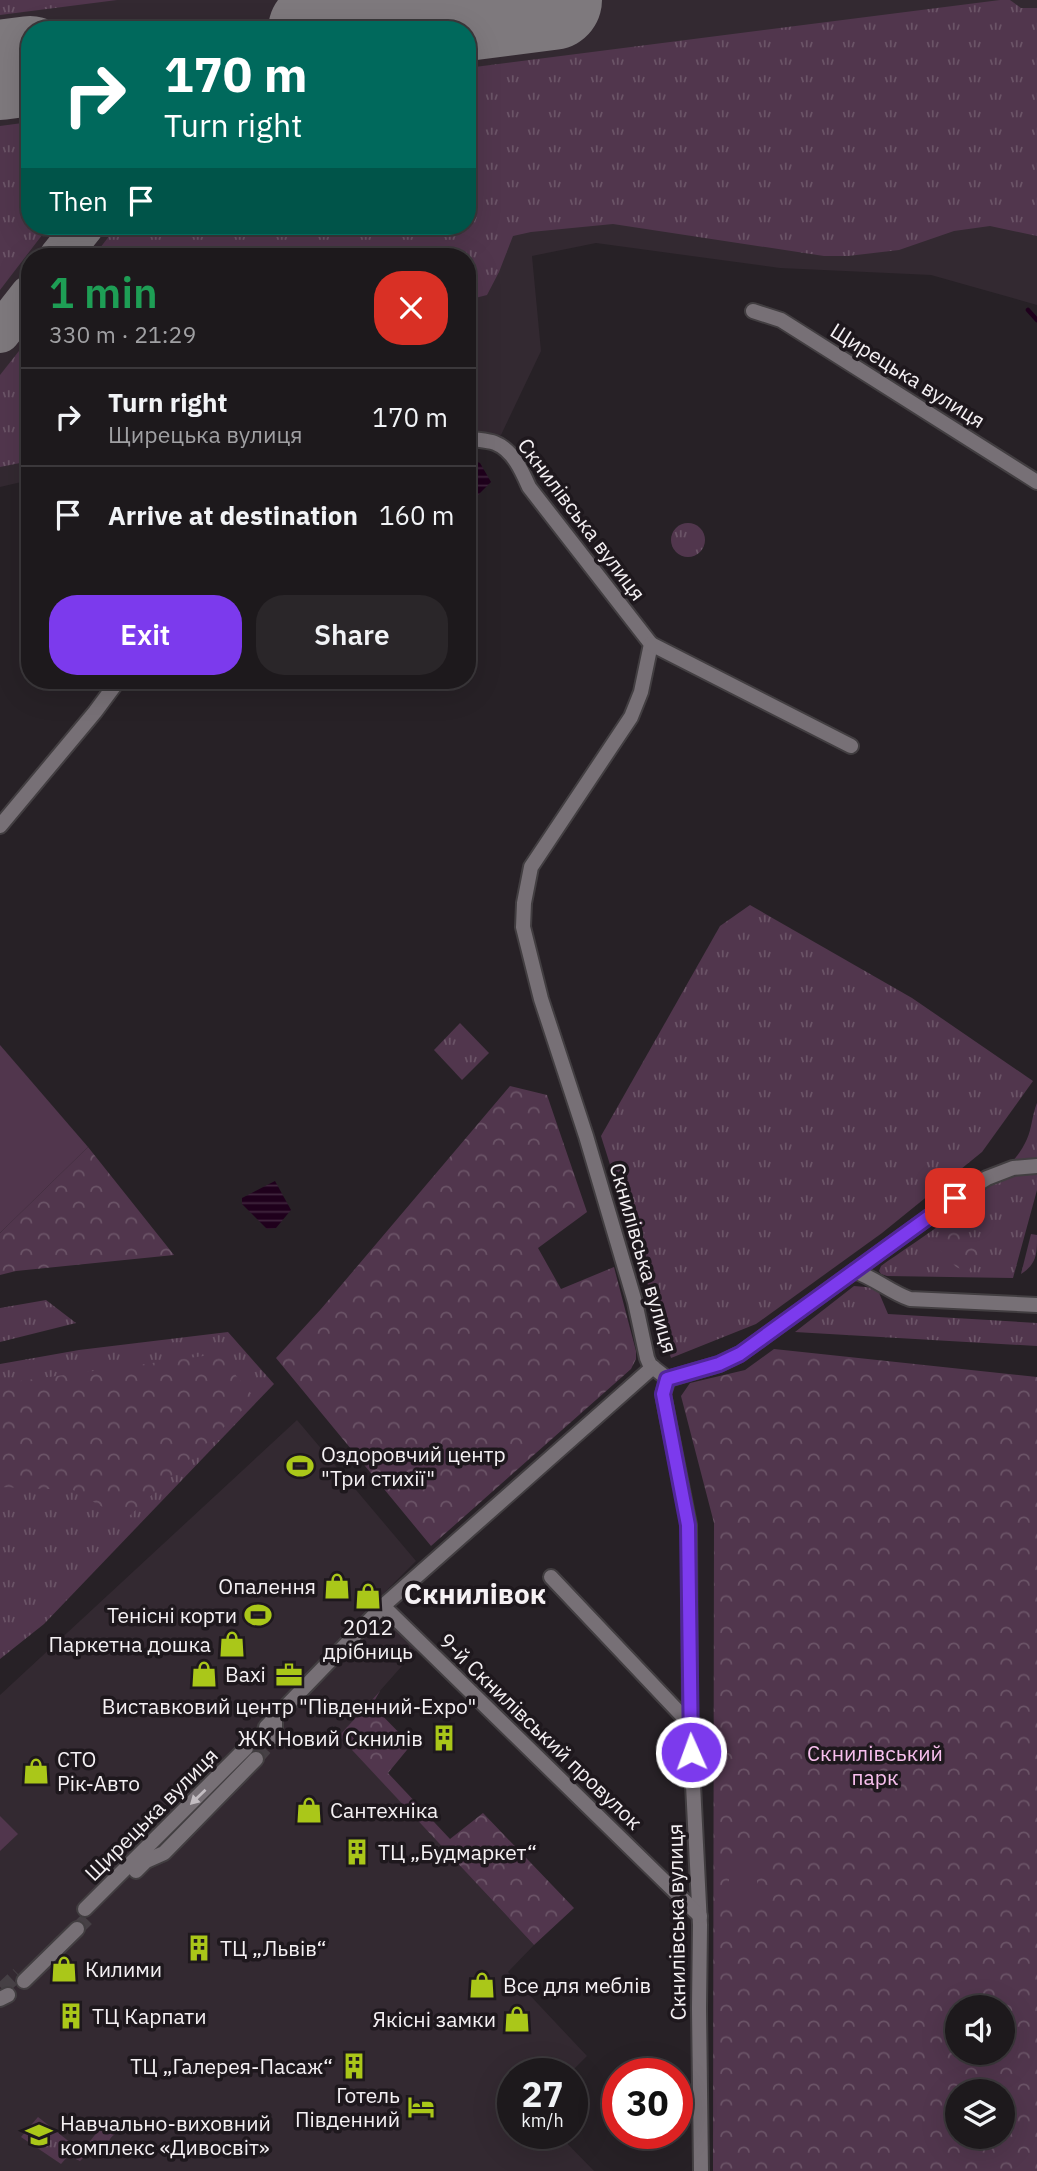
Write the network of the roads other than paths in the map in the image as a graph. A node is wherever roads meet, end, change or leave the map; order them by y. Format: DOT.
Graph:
graph roads {
  1 [pos="752,311"];
  2 [pos="476,440"];
  3 [pos="1037,482"];
  4 [pos="651,644"];
  5 [pos="112,689"];
  6 [pos="851,746"];
  7 [pos="0,826"];
  8 [pos="1037,1166"];
  9 [pos="854,1271"];
  10 [pos="1037,1304"];
  11 [pos="653,1367"];
  12 [pos="667,1379"];
  13 [pos="551,1577"];
  14 [pos="383,1606"];
  15 [pos="690,1724"];
  16 [pos="272,1728"];
  17 [pos="251,1753"];
  18 [pos="91,1909"];
  19 [pos="700,1916"];
  20 [pos="74,1926"];
  21 [pos="21,1978"];
  22 [pos="701,2171"];
  1 -- 3 [label="street, Щирецька вулиця"];
  2 -- 4 [label="street, Скнилівська вулиця"];
  4 -- 6 [label="street, Скнилівська вулиця"];
  4 -- 11 [label="street, Скнилівська вулиця"];
  5 -- 7 [label="street"];
  8 -- 9 [label="street"];
  9 -- 10 [label="street"];
  9 -- 12 [label="street"];
  11 -- 12 [label="street, Скнилівська вулиця"];
  11 -- 14 [label="street"];
  12 -- 15 [label="street, Скнилівська вулиця"];
  13 -- 15 [label="street"];
  14 -- 16 [label="street"];
  14 -- 19 [label="street, 9-й Скнилівський провулок"];
  15 -- 19 [label="street, Скнилівська вулиця"];
  17 -- 18 [label="street, Щирецька вулиця"];
  19 -- 22 [label="street, Скнилівська вулиця"];
  20 -- 21 [label="street"];
}
